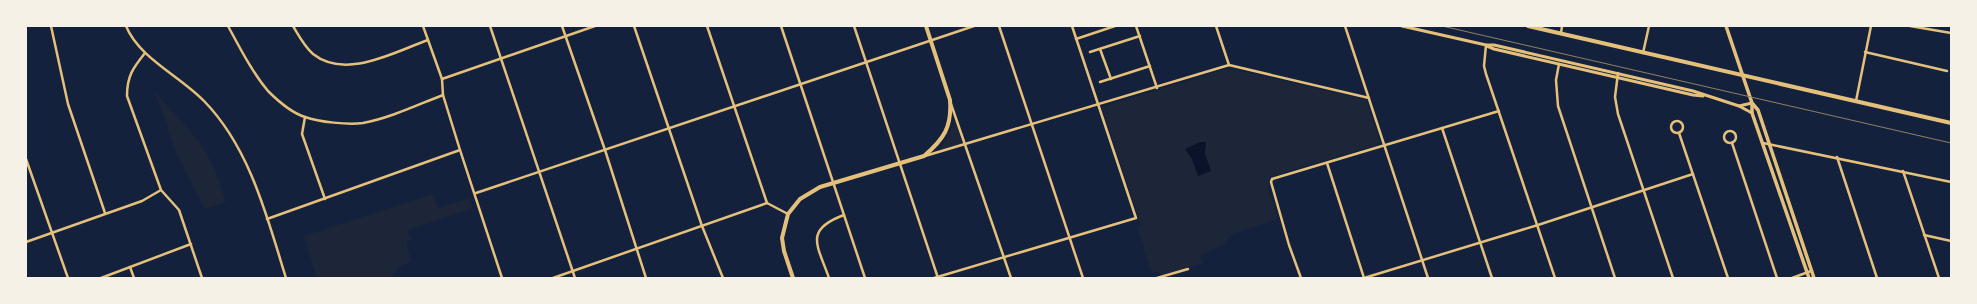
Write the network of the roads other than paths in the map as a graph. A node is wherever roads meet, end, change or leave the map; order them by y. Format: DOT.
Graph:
graph roads {
  1 [pos="52,26"];
  2 [pos="126,26"];
  3 [pos="228,26"];
  4 [pos="293,26"];
  5 [pos="423,26"];
  6 [pos="490,26"];
  7 [pos="562,26"];
  8 [pos="595,26"];
  9 [pos="634,26"];
  10 [pos="708,26"];
  11 [pos="781,26"];
  12 [pos="854,26"];
  13 [pos="926,26"];
  14 [pos="974,26"];
  15 [pos="999,26"];
  16 [pos="1072,26"];
  17 [pos="1115,26"];
  18 [pos="1136,26"];
  19 [pos="1216,26"];
  20 [pos="1345,26"];
  21 [pos="1402,26"];
  22 [pos="1528,26"];
  23 [pos="1562,26"];
  24 [pos="1649,26"];
  25 [pos="1726,26"];
  26 [pos="1872,26"];
  27 [pos="1910,26"];
  28 [pos="1951,33"];
  29 [pos="1561,34"];
  30 [pos="565,36"];
  31 [pos="1140,36"];
  32 [pos="1076,39"];
  33 [pos="428,40"];
  34 [pos="931,40"];
  35 [pos="1486,45"];
  36 [pos="1100,49"];
  37 [pos="1090,52"];
  38 [pos="1865,52"];
  39 [pos="145,53"];
  40 [pos="1644,53"];
  41 [pos="501,58"];
  42 [pos="1560,60"];
  43 [pos="866,62"];
  44 [pos="1559,64"];
  45 [pos="1229,65"];
  46 [pos="1150,66"];
  47 [pos="1947,71"];
  48 [pos="1618,73"];
  49 [pos="1743,76"];
  50 [pos="442,78"];
  51 [pos="1617,78"];
  52 [pos="1111,79"];
  53 [pos="1100,82"];
  54 [pos="801,85"];
  55 [pos="1157,88"];
  56 [pos="443,95"];
  57 [pos="1709,96"];
  58 [pos="1369,98"];
  59 [pos="950,100"];
  60 [pos="1856,102"];
  61 [pos="1752,103"];
  62 [pos="1098,105"];
  63 [pos="1739,106"];
  64 [pos="735,107"];
  65 [pos="1499,111"];
  66 [pos="1752,113"];
  67 [pos="305,117"];
  68 [pos="1951,123"];
  69 [pos="1032,125"];
  70 [pos="1442,128"];
  71 [pos="670,129"];
  72 [pos="1679,133"];
  73 [pos="1732,143"];
  74 [pos="1763,143"];
  75 [pos="1769,143"];
  76 [pos="966,145"];
  77 [pos="1384,145"];
  78 [pos="460,150"];
  79 [pos="605,150"];
  80 [pos="924,156"];
  81 [pos="1837,157"];
  82 [pos="26,159"];
  83 [pos="1327,163"];
  84 [pos="900,164"];
  85 [pos="1903,171"];
  86 [pos="540,172"];
  87 [pos="1693,174"];
  88 [pos="1951,182"];
  89 [pos="833,183"];
  90 [pos="161,190"];
  91 [pos="1642,190"];
  92 [pos="476,193"];
  93 [pos="325,199"];
  94 [pos="767,203"];
  95 [pos="1592,208"];
  96 [pos="105,213"];
  97 [pos="788,214"];
  98 [pos="844,215"];
  99 [pos="267,219"];
  100 [pos="1538,225"];
  101 [pos="702,226"];
  102 [pos="52,234"];
  103 [pos="1924,235"];
  104 [pos="1070,239"];
  105 [pos="1951,241"];
  106 [pos="26,242"];
  107 [pos="1480,242"];
  108 [pos="191,244"];
  109 [pos="637,248"];
  110 [pos="1004,258"];
  111 [pos="1422,260"];
  112 [pos="130,267"];
  113 [pos="1188,269"];
  114 [pos="572,271"];
  115 [pos="1812,271"];
  116 [pos="1807,273"];
  117 [pos="938,277"];
  118 [pos="68,278"];
  119 [pos="101,278"];
  120 [pos="134,278"];
  121 [pos="202,278"];
  122 [pos="286,278"];
  123 [pos="502,278"];
  124 [pos="553,278"];
  125 [pos="575,278"];
  126 [pos="646,278"];
  127 [pos="723,278"];
  128 [pos="793,278"];
  129 [pos="829,278"];
  130 [pos="865,278"];
  131 [pos="934,278"];
  132 [pos="1011,278"];
  133 [pos="1083,278"];
  134 [pos="1157,278"];
  135 [pos="1301,278"];
  136 [pos="1364,278"];
  137 [pos="1428,278"];
  138 [pos="1492,278"];
  139 [pos="1556,278"];
  140 [pos="1615,278"];
  141 [pos="1673,278"];
  142 [pos="1728,278"];
  143 [pos="1776,278"];
  144 [pos="1792,278"];
  145 [pos="1808,278"];
  146 [pos="1814,278"];
  147 [pos="1877,278"];
  148 [pos="1939,278"];
  1 -- 96 [label="street"];
  2 -- 39 [label="street"];
  3 -- 67 [label="street"];
  4 -- 33 [label="street"];
  5 -- 33 [label="street"];
  6 -- 41 [label="street"];
  7 -- 30 [label="street"];
  8 -- 30 [label="street"];
  9 -- 71 [label="street"];
  10 -- 64 [label="street"];
  11 -- 54 [label="street"];
  12 -- 43 [label="street"];
  13 -- 34 [label="main road"];
  14 -- 34 [label="street"];
  15 -- 69 [label="street"];
  16 -- 32 [label="street"];
  17 -- 32 [label="street"];
  18 -- 31 [label="street"];
  19 -- 45 [label="street"];
  20 -- 58 [label="street"];
  21 -- 35 [label="street"];
  22 -- 29 [label="main road"];
  23 -- 29 [label="street"];
  24 -- 40 [label="street"];
  25 -- 49 [label="main road"];
  26 -- 38 [label="street"];
  27 -- 28 [label="street"];
  29 -- 40 [label="main road"];
  30 -- 41 [label="street"];
  30 -- 79 [label="street"];
  31 -- 36 [label="street"];
  31 -- 46 [label="street"];
  32 -- 62 [label="street"];
  33 -- 50 [label="street"];
  34 -- 43 [label="street"];
  34 -- 59 [label="main road"];
  35 -- 42 [label="street"];
  35 -- 44 [label="street"];
  35 -- 65 [label="street"];
  36 -- 37 [label="street"];
  36 -- 52 [label="street"];
  38 -- 47 [label="street"];
  38 -- 60 [label="street"];
  39 -- 90 [label="street"];
  39 -- 99 [label="street"];
  40 -- 49 [label="main road"];
  41 -- 50 [label="street"];
  41 -- 86 [label="street"];
  42 -- 44 [label="street"];
  42 -- 48 [label="street"];
  43 -- 54 [label="street"];
  43 -- 84 [label="street"];
  44 -- 51 [label="street"];
  44 -- 95 [label="street"];
  45 -- 55 [label="street"];
  45 -- 58 [label="street"];
  46 -- 52 [label="street"];
  46 -- 55 [label="street"];
  48 -- 51 [label="street"];
  48 -- 57 [label="street"];
  49 -- 60 [label="main road"];
  49 -- 61 [label="main road"];
  50 -- 56 [label="street"];
  51 -- 57 [label="street"];
  51 -- 91 [label="street"];
  52 -- 53 [label="street"];
  54 -- 64 [label="street"];
  54 -- 89 [label="street"];
  55 -- 62 [label="street"];
  56 -- 67 [label="street"];
  56 -- 78 [label="street"];
  57 -- 63 [label="street"];
  58 -- 77 [label="street"];
  59 -- 76 [label="street"];
  59 -- 80 [label="main road"];
  60 -- 68 [label="main road"];
  61 -- 63 [label="street"];
  61 -- 66 [label="main road"];
  61 -- 75 [label="main road"];
  62 -- 69 [label="street"];
  62 -- 104 [label="street"];
  63 -- 66 [label="street"];
  64 -- 71 [label="street"];
  64 -- 94 [label="street"];
  65 -- 70 [label="street"];
  65 -- 100 [label="street"];
  66 -- 74 [label="main road"];
  67 -- 93 [label="street"];
  69 -- 76 [label="street"];
  69 -- 104 [label="street"];
  70 -- 77 [label="street"];
  70 -- 107 [label="street"];
  71 -- 79 [label="street"];
  71 -- 101 [label="street"];
  72 -- 72 [label="street"];
  72 -- 87 [label="street"];
  73 -- 73 [label="street"];
  73 -- 143 [label="street"];
  74 -- 75 [label="street"];
  74 -- 116 [label="main road"];
  75 -- 81 [label="street"];
  75 -- 115 [label="main road"];
  76 -- 80 [label="street"];
  76 -- 110 [label="street"];
  77 -- 83 [label="street"];
  77 -- 111 [label="street"];
  78 -- 92 [label="street"];
  78 -- 93 [label="street"];
  79 -- 86 [label="street"];
  79 -- 109 [label="street"];
  80 -- 84 [label="main road"];
  81 -- 85 [label="street"];
  81 -- 147 [label="street"];
  82 -- 102 [label="street"];
  83 -- 135 [label="street"];
  83 -- 136 [label="street"];
  84 -- 89 [label="main road"];
  84 -- 117 [label="street"];
  85 -- 88 [label="street"];
  85 -- 103 [label="street"];
  86 -- 92 [label="street"];
  86 -- 114 [label="street"];
  87 -- 91 [label="street"];
  87 -- 142 [label="street"];
  89 -- 97 [label="main road"];
  89 -- 98 [label="street"];
  90 -- 96 [label="street"];
  90 -- 108 [label="street"];
  91 -- 95 [label="street"];
  91 -- 141 [label="street"];
  92 -- 123 [label="street"];
  93 -- 99 [label="street"];
  94 -- 97 [label="street"];
  94 -- 101 [label="street"];
  95 -- 100 [label="street"];
  95 -- 140 [label="street"];
  96 -- 102 [label="street"];
  97 -- 128 [label="main road"];
  98 -- 129 [label="street"];
  98 -- 130 [label="street"];
  99 -- 122 [label="street"];
  100 -- 107 [label="street"];
  100 -- 139 [label="street"];
  101 -- 109 [label="street"];
  101 -- 127 [label="street"];
  102 -- 106 [label="street"];
  102 -- 118 [label="street"];
  103 -- 105 [label="street"];
  103 -- 148 [label="street"];
  104 -- 110 [label="street"];
  104 -- 133 [label="street"];
  107 -- 111 [label="street"];
  107 -- 138 [label="street"];
  108 -- 112 [label="street"];
  108 -- 121 [label="street"];
  109 -- 114 [label="street"];
  109 -- 126 [label="street"];
  110 -- 117 [label="street"];
  110 -- 132 [label="street"];
  111 -- 136 [label="street"];
  111 -- 137 [label="street"];
  112 -- 119 [label="street"];
  112 -- 120 [label="street"];
  113 -- 134 [label="street"];
  114 -- 124 [label="street"];
  114 -- 125 [label="street"];
  115 -- 116 [label="street"];
  115 -- 146 [label="main road"];
  116 -- 144 [label="street"];
  116 -- 145 [label="main road"];
  117 -- 131 [label="street"];
}
